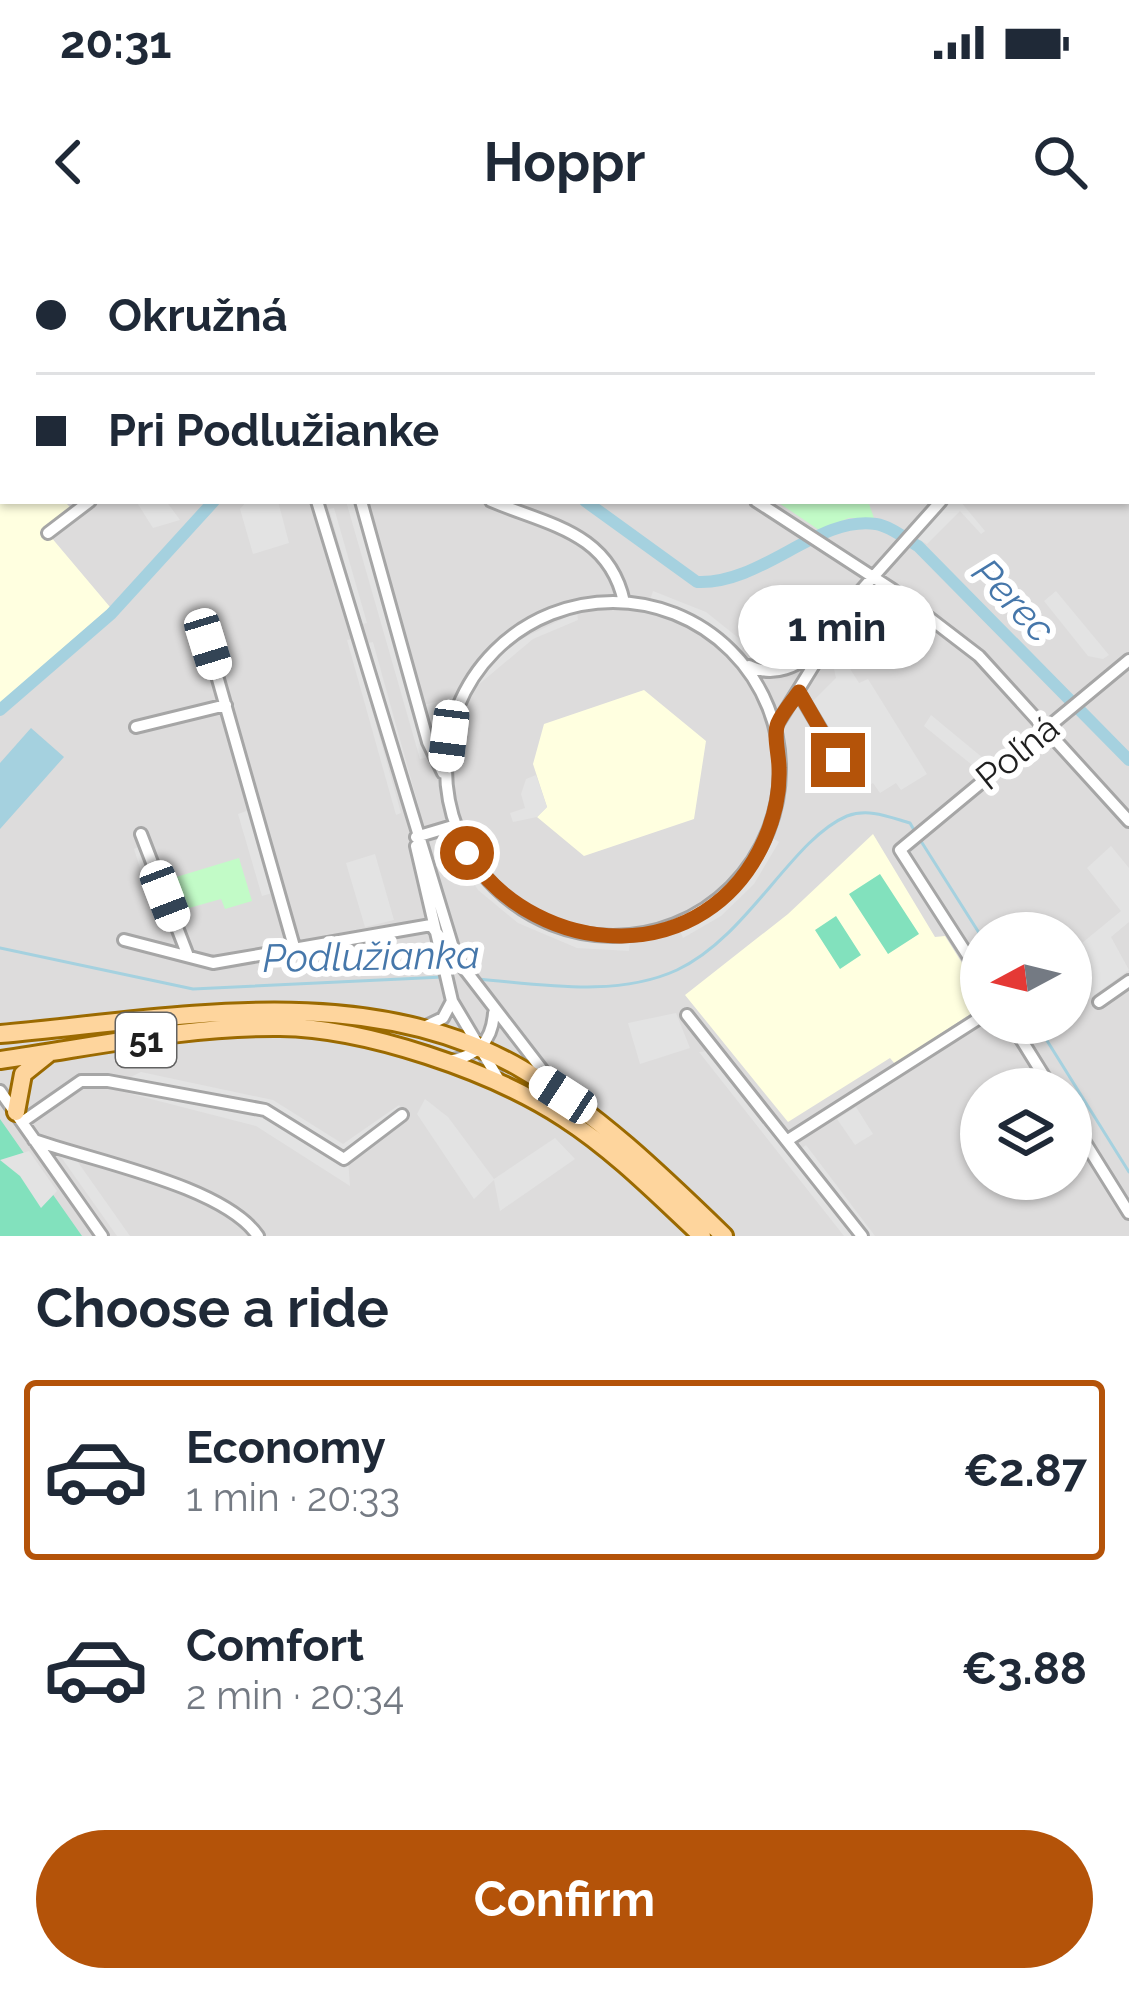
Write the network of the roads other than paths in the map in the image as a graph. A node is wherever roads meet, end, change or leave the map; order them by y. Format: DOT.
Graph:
graph roads {
  1 [pos="86,504"];
  2 [pos="318,504"];
  3 [pos="362,504"];
  4 [pos="499,504"];
  5 [pos="760,504"];
  6 [pos="938,504"];
  7 [pos="47,532"];
  8 [pos="872,578"];
  9 [pos="624,602"];
  10 [pos="208,644"];
  11 [pos="828,646"];
  12 [pos="1129,660"];
  13 [pos="745,664"];
  14 [pos="799,692"];
  15 [pos="226,704"];
  16 [pos="776,726"];
  17 [pos="136,727"];
  18 [pos="1047,728"];
  19 [pos="838,760"];
  20 [pos="446,781"];
  21 [pos="1129,821"];
  22 [pos="456,825"];
  23 [pos="141,835"];
  24 [pos="416,837"];
  25 [pos="440,899"];
  26 [pos="431,925"];
  27 [pos="124,940"];
  28 [pos="960,943"];
  29 [pos="295,950"];
  30 [pos="454,951"];
  31 [pos="188,956"];
  32 [pos="1129,981"];
  33 [pos="451,995"];
  34 [pos="1099,1002"];
  35 [pos="494,1012"];
  36 [pos="687,1015"];
  37 [pos="422,1028"];
  38 [pos="960,1030"];
  39 [pos="0,1034"];
  40 [pos="479,1049"];
  41 [pos="51,1052"];
  42 [pos="0,1060"];
  43 [pos="439,1062"];
  44 [pos="501,1085"];
  45 [pos="0,1090"];
  46 [pos="563,1095"];
  47 [pos="0,1100"];
  48 [pos="19,1117"];
  49 [pos="398,1119"];
  50 [pos="34,1140"];
  51 [pos="788,1140"];
  52 [pos="1092,1154"];
  53 [pos="1129,1213"];
  54 [pos="102,1236"];
  55 [pos="259,1236"];
  56 [pos="703,1236"];
  57 [pos="724,1236"];
  58 [pos="862,1236"];
  1 -- 7 [label="street"];
  2 -- 24 [label="street"];
  3 -- 20 [label="street"];
  4 -- 9 [label="street"];
  5 -- 8 [label="street"];
  6 -- 8 [label="street"];
  8 -- 11 [label="street"];
  8 -- 18 [label="street"];
  9 -- 13 [label="street"];
  9 -- 20 [label="street"];
  10 -- 15 [label="street"];
  11 -- 13 [label="street"];
  11 -- 14 [label="street"];
  12 -- 18 [label="street, Poľná"];
  13 -- 16 [label="street"];
  14 -- 16 [label="street"];
  14 -- 19 [label="street"];
  15 -- 17 [label="street"];
  15 -- 29 [label="street"];
  16 -- 22 [label="street"];
  18 -- 21 [label="street"];
  18 -- 28 [label="street, Poľná"];
  20 -- 22 [label="street"];
  22 -- 24 [label="street"];
  23 -- 31 [label="street"];
  24 -- 25 [label="street"];
  24 -- 26 [label="street"];
  25 -- 26 [label="street"];
  25 -- 30 [label="street"];
  26 -- 29 [label="street"];
  26 -- 30 [label="street"];
  26 -- 33 [label="street"];
  27 -- 31 [label="street"];
  29 -- 31 [label="street"];
  30 -- 35 [label="street"];
  32 -- 34 [label="street"];
  33 -- 37 [label="street"];
  33 -- 40 [label="street"];
  35 -- 40 [label="street"];
  35 -- 46 [label="street"];
  36 -- 51 [label="street"];
  37 -- 39 [label="main road, 51"];
  37 -- 40 [label="main road, 51"];
  38 -- 51 [label="street"];
  40 -- 43 [label="street"];
  40 -- 44 [label="street"];
  40 -- 46 [label="main road, 51"];
  41 -- 42 [label="main road, 51"];
  41 -- 43 [label="main road, 51"];
  41 -- 48 [label="main road"];
  43 -- 44 [label="main road, 51"];
  44 -- 56 [label="main road, 51"];
  45 -- 48 [label="street"];
  46 -- 57 [label="main road, 51"];
  47 -- 48 [label="main road"];
  48 -- 49 [label="street"];
  48 -- 50 [label="street"];
  50 -- 54 [label="street"];
  50 -- 55 [label="street"];
  51 -- 58 [label="street"];
  52 -- 53 [label="street"];
}
